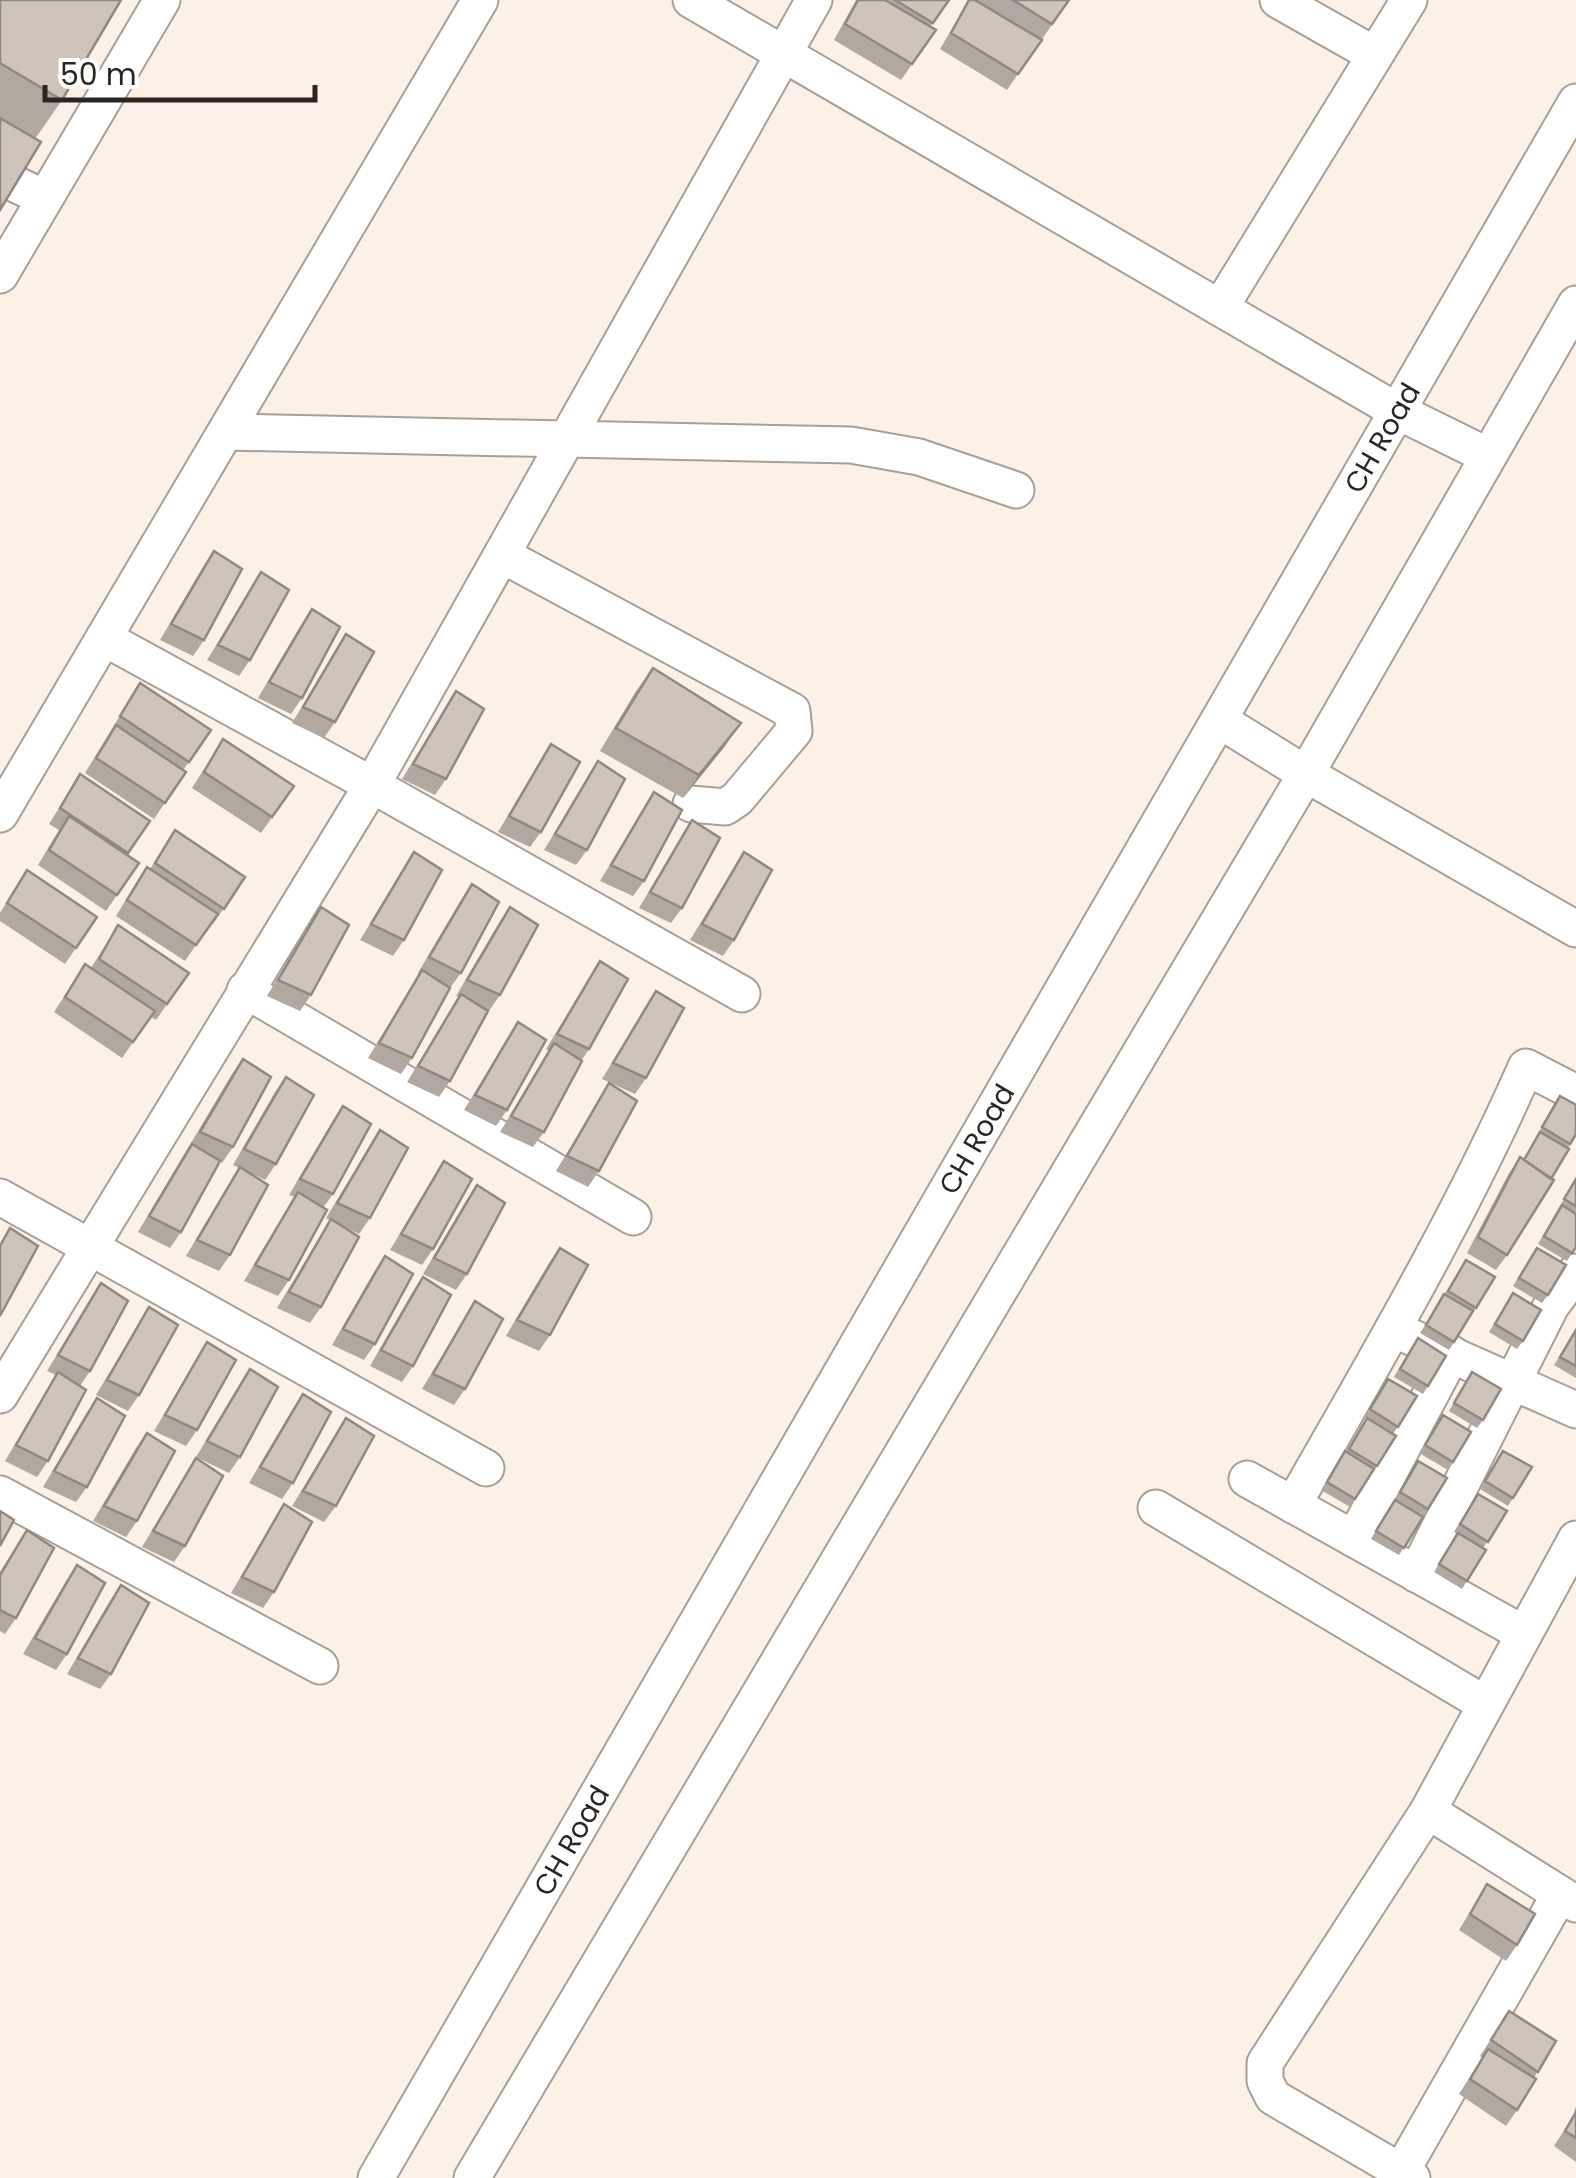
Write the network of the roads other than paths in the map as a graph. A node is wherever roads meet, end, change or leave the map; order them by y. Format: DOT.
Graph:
graph roads {
  1 [pos="162,0"];
  2 [pos="480,0"];
  3 [pos="691,0"];
  4 [pos="814,0"];
  5 [pos="1278,0"];
  6 [pos="1409,0"];
  7 [pos="783,55"];
  8 [pos="1375,55"];
  9 [pos="1576,102"];
  10 [pos="0,176"];
  11 [pos="45,198"];
  12 [pos="0,274"];
  13 [pos="1576,304"];
  14 [pos="1220,308"];
  15 [pos="1397,411"];
  16 [pos="226,432"];
  17 [pos="566,441"];
  18 [pos="1488,456"];
  19 [pos="1016,490"];
  20 [pos="502,554"];
  21 [pos="104,638"];
  22 [pos="1220,720"];
  23 [pos="1306,774"];
  24 [pos="372,785"];
  25 [pos="691,804"];
  26 [pos="0,814"];
  27 [pos="1576,929"];
  28 [pos="246,990"];
  29 [pos="742,994"];
  30 [pos="1576,1092"];
  31 [pos="0,1197"];
  32 [pos="632,1217"];
  33 [pos="92,1246"];
  34 [pos="1576,1272"];
  35 [pos="1393,1329"];
  36 [pos="1452,1354"];
  37 [pos="1514,1382"];
  38 [pos="0,1394"];
  39 [pos="1576,1410"];
  40 [pos="486,1468"];
  41 [pos="1246,1479"];
  42 [pos="0,1494"];
  43 [pos="1294,1505"];
  44 [pos="1156,1508"];
  45 [pos="1354,1539"];
  46 [pos="1576,1539"];
  47 [pos="1416,1574"];
  48 [pos="1524,1634"];
  49 [pos="320,1666"];
  50 [pos="1485,1704"];
  51 [pos="1428,1810"];
  52 [pos="1568,1899"];
  53 [pos="1407,2175"];
  54 [pos="376,2178"];
  55 [pos="472,2178"];
  1 -- 11 [label="street"];
  2 -- 16 [label="street"];
  3 -- 7 [label="street"];
  4 -- 7 [label="street"];
  5 -- 8 [label="street"];
  6 -- 8 [label="street"];
  7 -- 14 [label="street"];
  7 -- 17 [label="street"];
  8 -- 14 [label="street"];
  9 -- 15 [label="street, CH Road"];
  10 -- 11 [label="street"];
  11 -- 12 [label="street"];
  13 -- 18 [label="street"];
  14 -- 15 [label="street"];
  15 -- 18 [label="street"];
  15 -- 22 [label="street, CH Road"];
  16 -- 17 [label="street"];
  16 -- 21 [label="street"];
  17 -- 19 [label="street"];
  17 -- 20 [label="street"];
  18 -- 23 [label="street"];
  20 -- 24 [label="street"];
  20 -- 25 [label="street"];
  21 -- 24 [label="street"];
  21 -- 26 [label="street"];
  22 -- 23 [label="street"];
  22 -- 54 [label="street, CH Road"];
  23 -- 27 [label="street"];
  23 -- 55 [label="street"];
  24 -- 28 [label="street"];
  24 -- 29 [label="street"];
  28 -- 32 [label="street"];
  28 -- 33 [label="street"];
  30 -- 35 [label="street"];
  31 -- 33 [label="street"];
  33 -- 38 [label="street"];
  33 -- 40 [label="street"];
  34 -- 37 [label="street"];
  35 -- 36 [label="street"];
  35 -- 43 [label="street"];
  36 -- 37 [label="street"];
  36 -- 45 [label="street"];
  37 -- 39 [label="street"];
  37 -- 47 [label="street"];
  41 -- 43 [label="street"];
  42 -- 49 [label="street"];
  43 -- 45 [label="street"];
  44 -- 50 [label="street"];
  45 -- 47 [label="street"];
  46 -- 48 [label="street"];
  47 -- 48 [label="street"];
  48 -- 50 [label="street"];
  50 -- 51 [label="street"];
  51 -- 52 [label="street"];
  51 -- 53 [label="street"];
  52 -- 53 [label="street"];
}
